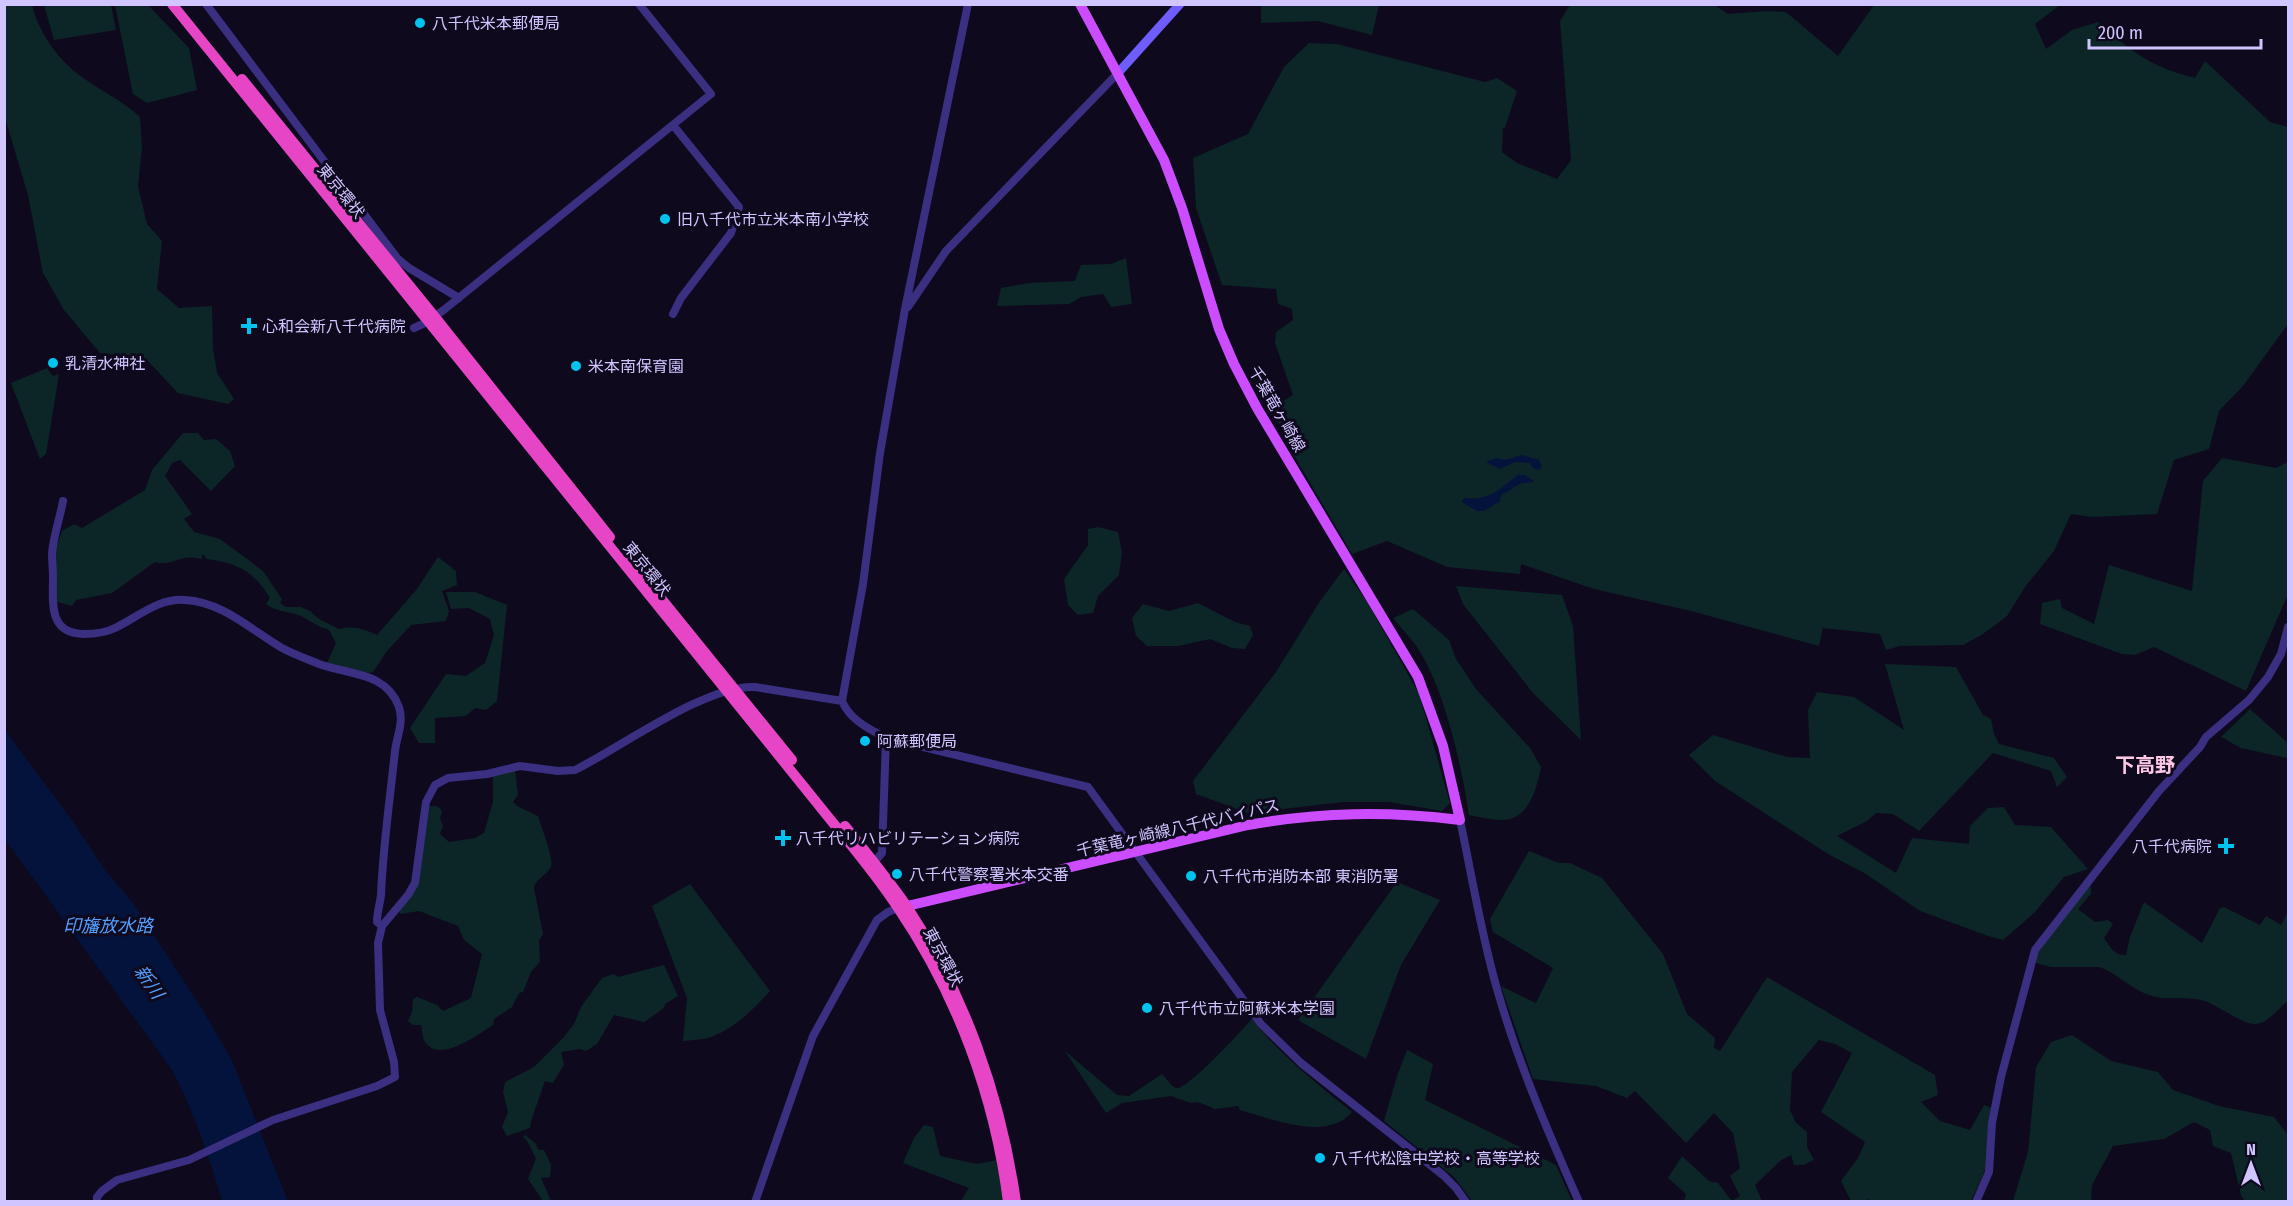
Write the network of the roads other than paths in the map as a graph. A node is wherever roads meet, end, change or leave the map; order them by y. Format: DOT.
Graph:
graph roads {
  1 [pos="172,4"];
  2 [pos="181,4"];
  3 [pos="206,4"];
  4 [pos="639,4"];
  5 [pos="968,4"];
  6 [pos="1080,4"];
  7 [pos="1180,4"];
  8 [pos="1118,73"];
  9 [pos="673,125"];
  10 [pos="459,298"];
  11 [pos="906,309"];
  12 [pos="673,314"];
  13 [pos="431,320"];
  14 [pos="414,328"];
  15 [pos="63,501"];
  16 [pos="2289,627"];
  17 [pos="731,690"];
  18 [pos="842,701"];
  19 [pos="886,738"];
  20 [pos="1460,820"];
  21 [pos="1135,851"];
  22 [pos="874,862"];
  23 [pos="903,907"];
  24 [pos="382,927"];
  25 [pos="97,1202"];
  26 [pos="755,1202"];
  27 [pos="1008,1202"];
  28 [pos="1016,1202"];
  29 [pos="1466,1202"];
  30 [pos="1579,1202"];
  31 [pos="1976,1202"];
  1 -- 13 [label="highway, 東京環状"];
  2 -- 13 [label="highway, 東京環状"];
  3 -- 10 [label="street"];
  4 -- 9 [label="street"];
  5 -- 11 [label="street"];
  6 -- 8 [label="main road, 千葉竜ヶ崎線"];
  7 -- 8 [label="main road"];
  8 -- 11 [label="street"];
  8 -- 20 [label="main road, 千葉竜ヶ崎線"];
  9 -- 10 [label="street"];
  9 -- 12 [label="street"];
  10 -- 13 [label="street"];
  11 -- 18 [label="street"];
  13 -- 14 [label="street"];
  13 -- 17 [label="highway, 東京環状"];
  15 -- 24 [label="street"];
  16 -- 31 [label="street"];
  17 -- 18 [label="street"];
  17 -- 22 [label="highway, 東京環状"];
  17 -- 23 [label="highway, 東京環状"];
  17 -- 24 [label="street"];
  18 -- 19 [label="street"];
  19 -- 21 [label="street"];
  19 -- 22 [label="street"];
  20 -- 21 [label="main road, 千葉竜ヶ崎線八千代バイパス"];
  20 -- 30 [label="street"];
  21 -- 23 [label="main road, 千葉竜ヶ崎線八千代バイパス"];
  21 -- 29 [label="street"];
  22 -- 23 [label="highway, 東京環状"];
  23 -- 26 [label="street"];
  23 -- 27 [label="highway, 東京環状"];
  23 -- 28 [label="highway, 東京環状"];
  24 -- 25 [label="street"];
}
